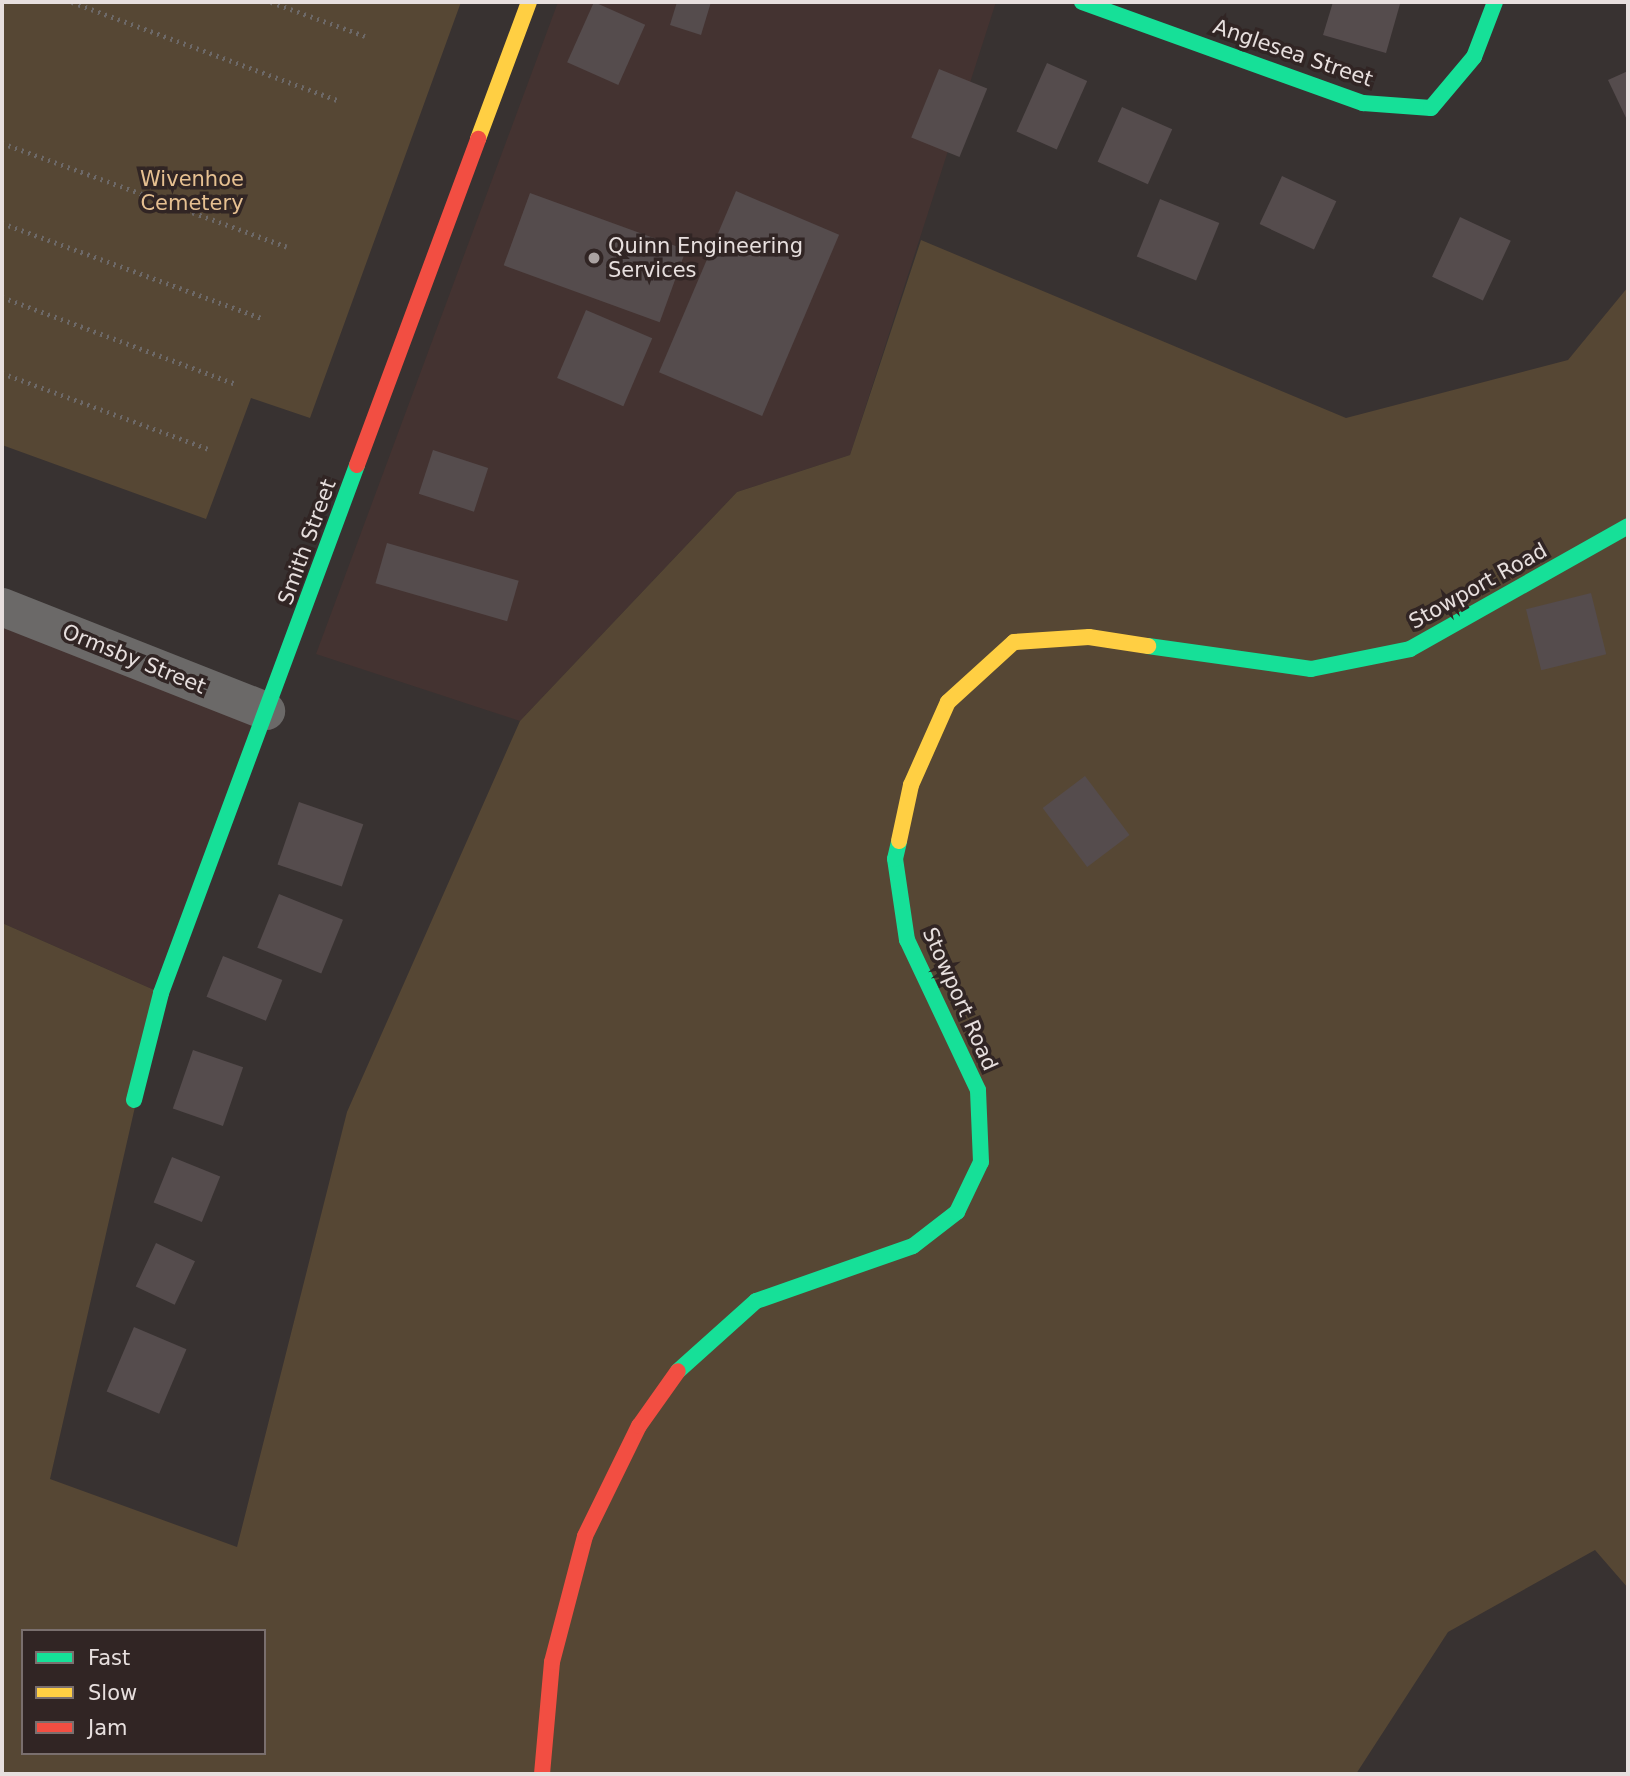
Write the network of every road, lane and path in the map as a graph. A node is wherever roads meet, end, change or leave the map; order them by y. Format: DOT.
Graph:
graph roads {
  1 [pos="72,2"];
  2 [pos="271,2"];
  3 [pos="529,2"];
  4 [pos="1082,2"];
  5 [pos="1495,2"];
  6 [pos="365,36"];
  7 [pos="340,100"];
  8 [pos="2,143"];
  9 [pos="2,223"];
  10 [pos="287,247"];
  11 [pos="2,297"];
  12 [pos="261,318"];
  13 [pos="2,373"];
  14 [pos="236,384"];
  15 [pos="211,450"];
  16 [pos="1628,526"];
  17 [pos="2,607"];
  18 [pos="266,711"];
  19 [pos="134,1100"];
  20 [pos="542,1774"];
  1 -- 7 [label="path"];
  2 -- 6 [label="path"];
  3 -- 18 [label="main road, Smith Street"];
  4 -- 5 [label="main road, Anglesea Street"];
  8 -- 10 [label="path"];
  9 -- 12 [label="path"];
  11 -- 14 [label="path"];
  13 -- 15 [label="path"];
  16 -- 20 [label="main road, Stowport Road"];
  17 -- 18 [label="street, Ormsby Street"];
  18 -- 19 [label="main road, Smith Street"];
}
